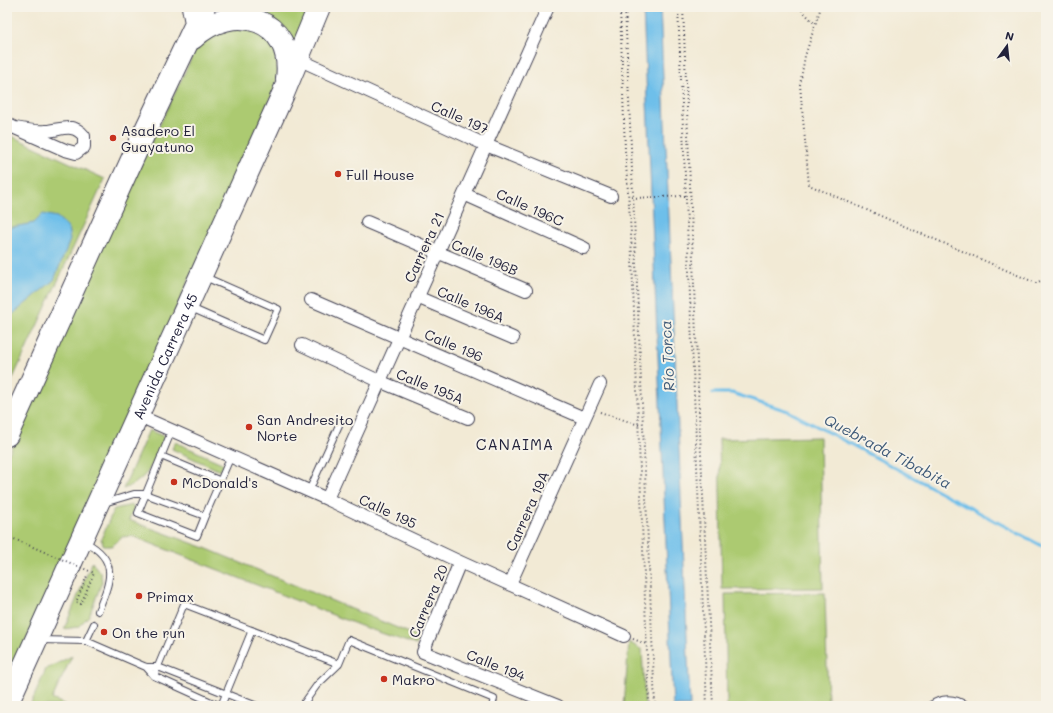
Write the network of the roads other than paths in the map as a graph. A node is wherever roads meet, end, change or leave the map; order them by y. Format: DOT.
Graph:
graph roads {
  1 [pos="188,7"];
  2 [pos="204,7"];
  3 [pos="319,7"];
  4 [pos="548,7"];
  5 [pos="192,32"];
  6 [pos="182,52"];
  7 [pos="298,59"];
  8 [pos="283,94"];
  9 [pos="11,126"];
  10 [pos="486,145"];
  11 [pos="464,194"];
  12 [pos="611,196"];
  13 [pos="367,222"];
  14 [pos="584,248"];
  15 [pos="438,253"];
  16 [pos="200,275"];
  17 [pos="526,290"];
  18 [pos="417,297"];
  19 [pos="311,300"];
  20 [pos="186,306"];
  21 [pos="399,338"];
  22 [pos="513,338"];
  23 [pos="302,345"];
  24 [pos="380,381"];
  25 [pos="600,384"];
  26 [pos="587,413"];
  27 [pos="137,415"];
  28 [pos="468,418"];
  29 [pos="339,425"];
  30 [pos="172,430"];
  31 [pos="7,434"];
  32 [pos="161,456"];
  33 [pos="231,456"];
  34 [pos="221,481"];
  35 [pos="309,491"];
  36 [pos="145,494"];
  37 [pos="327,499"];
  38 [pos="98,505"];
  39 [pos="205,516"];
  40 [pos="82,540"];
  41 [pos="460,562"];
  42 [pos="510,584"];
  43 [pos="98,611"];
  44 [pos="94,624"];
  45 [pos="252,630"];
  46 [pos="624,636"];
  47 [pos="36,640"];
  48 [pos="86,641"];
  49 [pos="423,652"];
  50 [pos="339,664"];
  51 [pos="146,667"];
  52 [pos="158,667"];
  53 [pos="154,676"];
  54 [pos="226,694"];
  55 [pos="7,704"];
  56 [pos="220,706"];
  57 [pos="257,706"];
  58 [pos="302,706"];
  59 [pos="492,706"];
  60 [pos="558,706"];
  61 [pos="929,706"];
  62 [pos="967,706"];
  1 -- 5 [label="street"];
  2 -- 5 [label="highway"];
  3 -- 7 [label="highway, Avenida Carrera 45"];
  4 -- 10 [label="street, Carrera 21"];
  5 -- 6 [label="highway"];
  6 -- 8 [label="highway"];
  6 -- 31 [label="highway"];
  7 -- 8 [label="highway, Avenida Carrera 45"];
  7 -- 10 [label="street, Calle 197"];
  8 -- 16 [label="highway, Avenida Carrera 45"];
  9 -- 9 [label="street"];
  10 -- 11 [label="street, Carrera 21"];
  10 -- 12 [label="street, Calle 197"];
  11 -- 14 [label="street, Calle 196C"];
  11 -- 15 [label="street, Carrera 21"];
  13 -- 15 [label="street, Calle 196B"];
  15 -- 17 [label="street, Calle 196B"];
  15 -- 18 [label="street, Carrera 21"];
  16 -- 20 [label="highway, Avenida Carrera 45"];
  16 -- 20 [label="lane"];
  18 -- 21 [label="street, Carrera 21"];
  18 -- 22 [label="street, Calle 196A"];
  19 -- 21 [label="street, Calle 196"];
  20 -- 27 [label="highway, Avenida Carrera 45"];
  21 -- 24 [label="street, Carrera 21"];
  21 -- 26 [label="street, Calle 196"];
  23 -- 24 [label="street, Calle 195A"];
  24 -- 28 [label="street, Calle 195A"];
  24 -- 37 [label="street, Carrera 21"];
  25 -- 26 [label="street, Carrera 19A"];
  26 -- 42 [label="street, Carrera 19A"];
  27 -- 30 [label="street, Calle 195"];
  27 -- 38 [label="highway, Avenida Carrera 45"];
  29 -- 35 [label="lane"];
  30 -- 32 [label="lane"];
  30 -- 33 [label="street, Calle 195"];
  32 -- 34 [label="lane"];
  32 -- 36 [label="lane"];
  33 -- 34 [label="lane"];
  33 -- 35 [label="street, Calle 195"];
  34 -- 39 [label="lane"];
  35 -- 37 [label="street, Calle 195"];
  36 -- 38 [label="lane"];
  36 -- 39 [label="lane"];
  36 -- 39 [label="lane"];
  37 -- 41 [label="street, Calle 195"];
  38 -- 40 [label="highway, Avenida Carrera 45"];
  40 -- 43 [label="lane"];
  40 -- 47 [label="highway, Avenida Carrera 45"];
  41 -- 42 [label="street, Calle 195"];
  41 -- 49 [label="street, Carrera 20"];
  42 -- 46 [label="street, Calle 195"];
  44 -- 48 [label="lane"];
  45 -- 50 [label="lane"];
  45 -- 52 [label="lane"];
  45 -- 54 [label="lane"];
  47 -- 48 [label="lane"];
  47 -- 55 [label="highway, Avenida Carrera 45"];
  48 -- 51 [label="lane"];
  49 -- 60 [label="street, Calle 194"];
  50 -- 58 [label="lane"];
  50 -- 59 [label="lane"];
  51 -- 52 [label="lane"];
  51 -- 53 [label="lane"];
  52 -- 53 [label="lane"];
  52 -- 54 [label="lane"];
  53 -- 56 [label="lane"];
  54 -- 56 [label="lane"];
  54 -- 57 [label="lane"];
  61 -- 62 [label="lane"];
}
